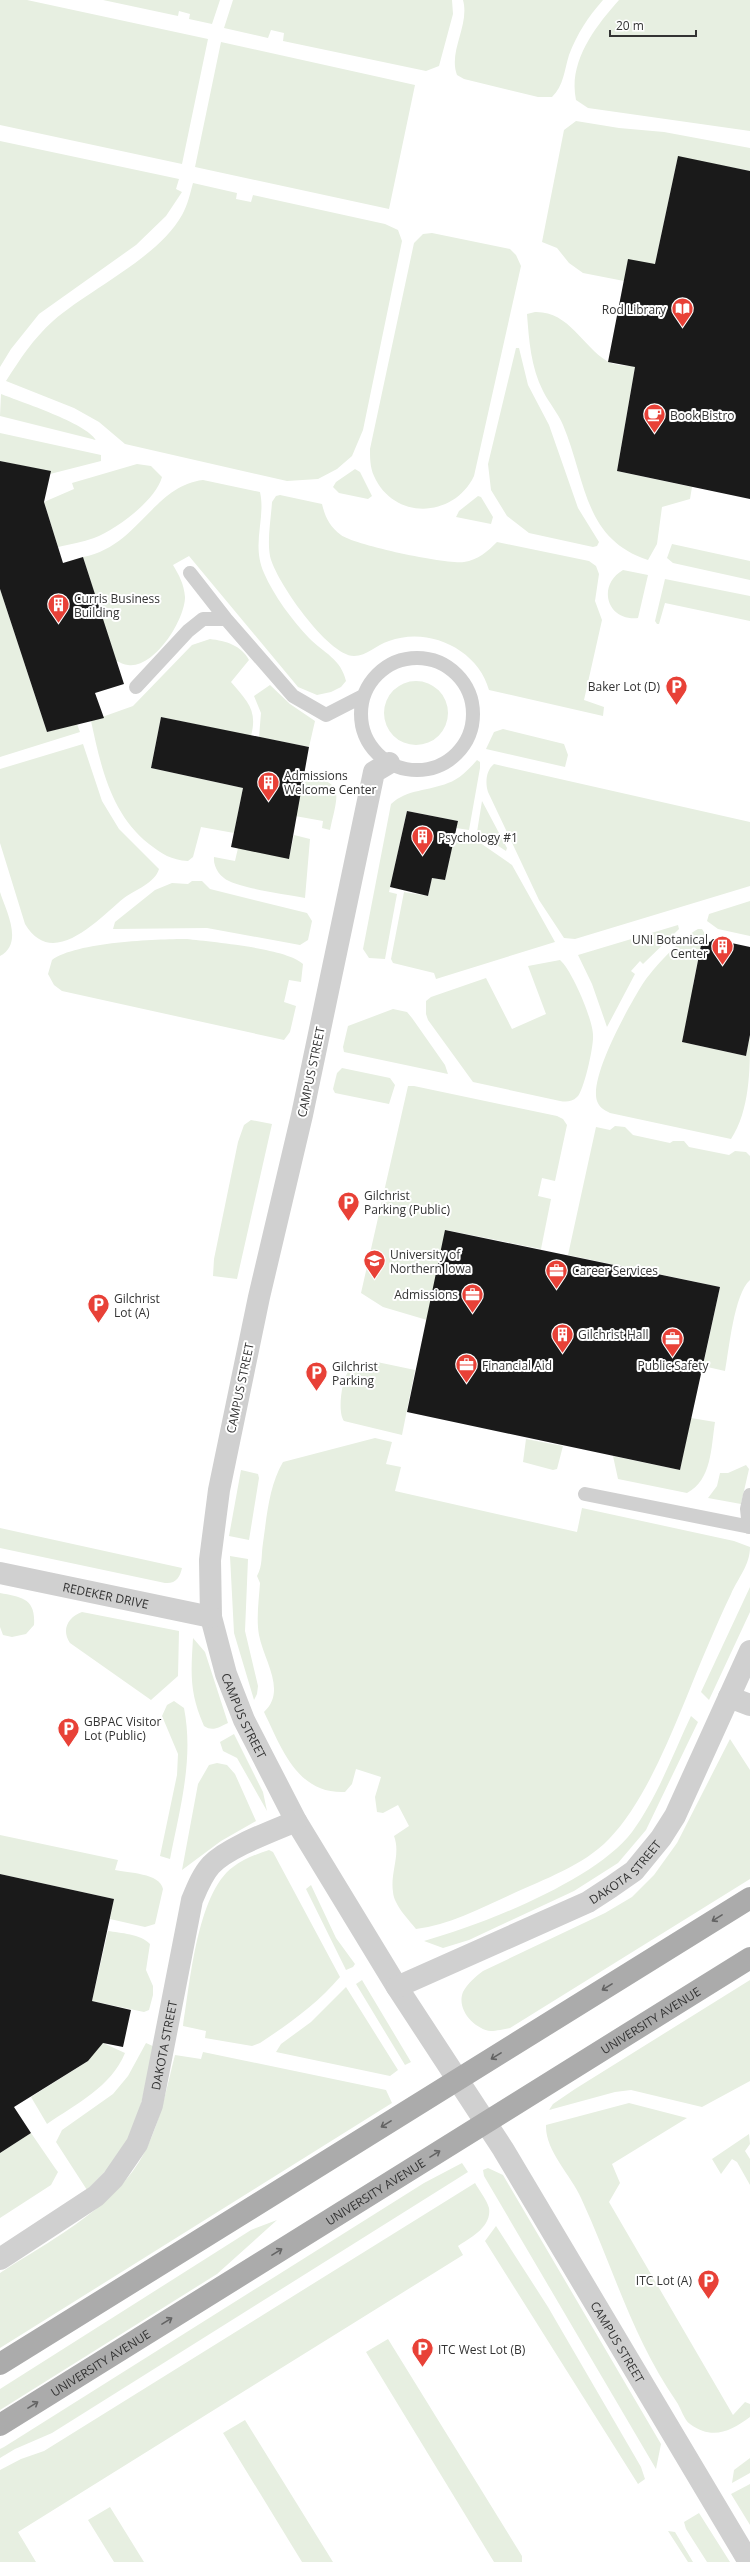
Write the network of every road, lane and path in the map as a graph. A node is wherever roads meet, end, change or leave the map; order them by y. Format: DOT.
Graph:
graph roads {
  1 [pos="190,573"];
  2 [pos="226,619"];
  3 [pos="136,687"];
  4 [pos="363,696"];
  5 [pos="389,763"];
  6 [pos="585,1494"];
  7 [pos="750,1495"];
  8 [pos="749,1527"];
  9 [pos="0,1573"];
  10 [pos="211,1617"];
  11 [pos="750,1651"];
  12 [pos="729,1697"];
  13 [pos="750,1705"];
  14 [pos="296,1821"];
  15 [pos="750,1898"];
  16 [pos="750,1958"];
  17 [pos="397,1987"];
  18 [pos="457,2080"];
  19 [pos="485,2122"];
  20 [pos="0,2259"];
  21 [pos="0,2364"];
  22 [pos="0,2425"];
  23 [pos="749,2562"];
  1 -- 2 [label="lane"];
  2 -- 3 [label="lane"];
  2 -- 4 [label="lane"];
  4 -- 5 [label="lane"];
  4 -- 5 [label="lane"];
  5 -- 10 [label="street, CAMPUS STREET"];
  6 -- 8 [label="lane"];
  7 -- 8 [label="lane"];
  9 -- 10 [label="street, REDEKER DRIVE"];
  10 -- 14 [label="street, CAMPUS STREET"];
  11 -- 12 [label="street, DAKOTA STREET"];
  12 -- 13 [label="street"];
  12 -- 17 [label="street, DAKOTA STREET"];
  14 -- 17 [label="street, CAMPUS STREET"];
  14 -- 20 [label="street, DAKOTA STREET"];
  15 -- 18 [label="main road, one-way"];
  16 -- 19 [label="main road, UNIVERSITY AVENUE"];
  17 -- 18 [label="street, CAMPUS STREET"];
  18 -- 19 [label="street, CAMPUS STREET"];
  18 -- 21 [label="main road, one-way"];
  22 -- 19 [label="main road, UNIVERSITY AVENUE, one-way"];
  19 -- 23 [label="street, CAMPUS STREET"];
}
